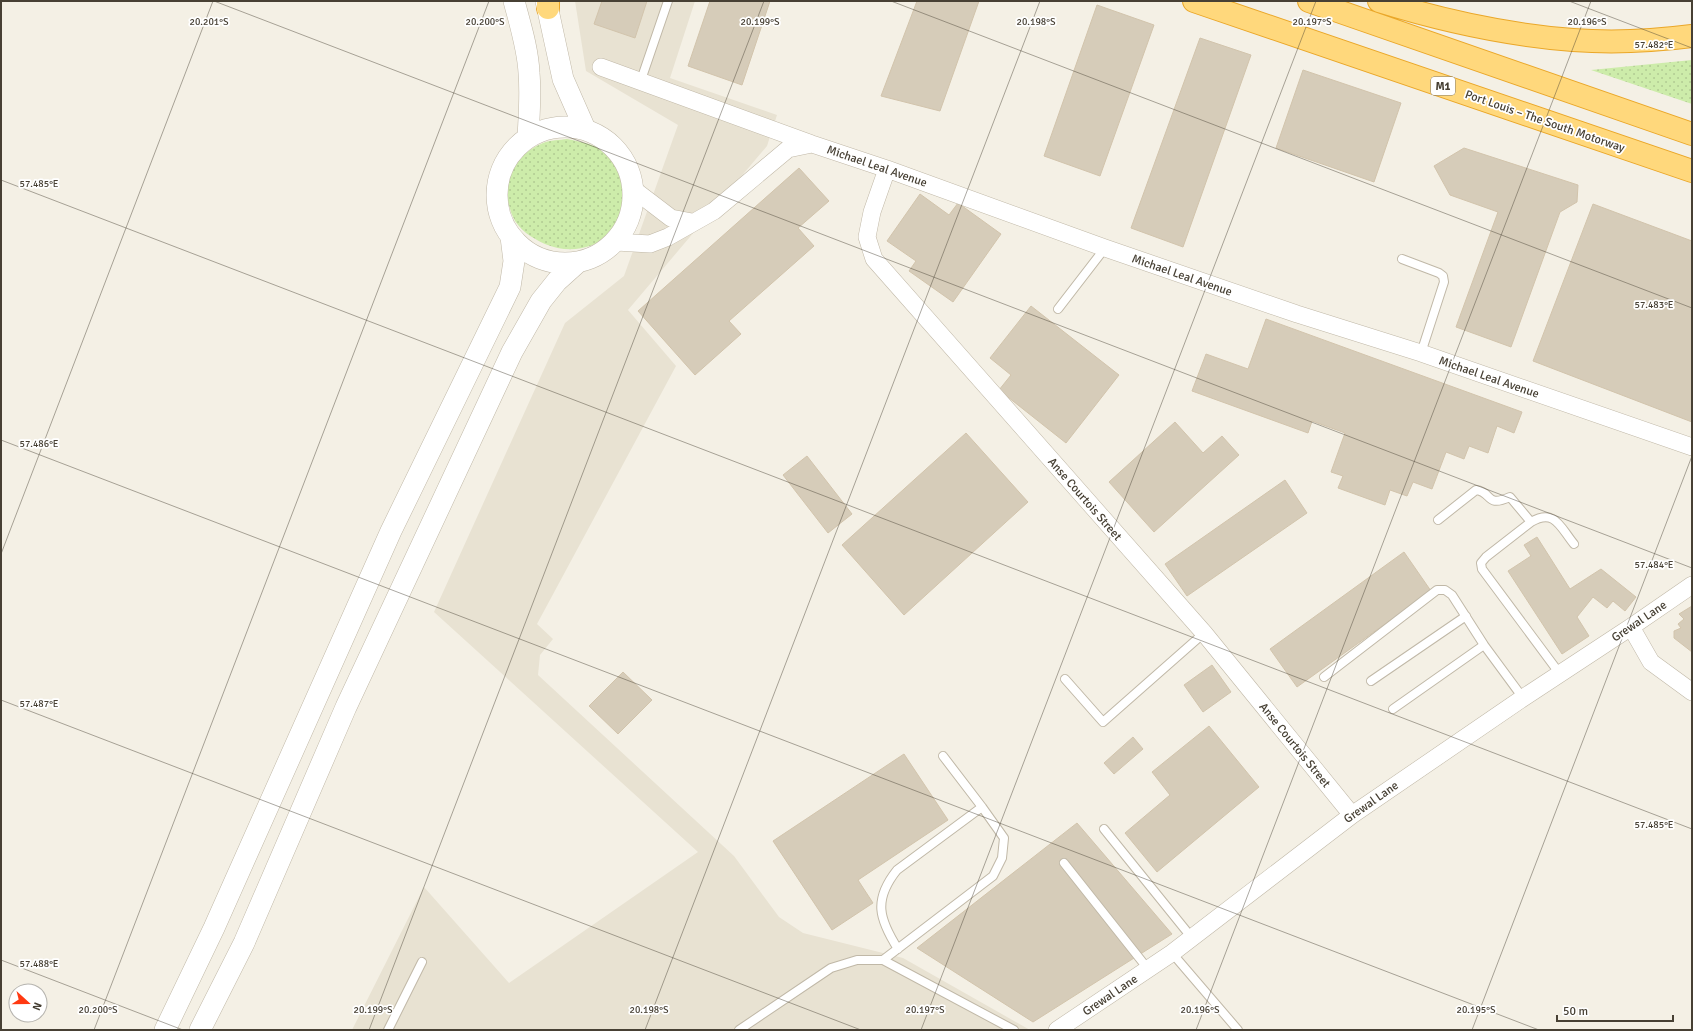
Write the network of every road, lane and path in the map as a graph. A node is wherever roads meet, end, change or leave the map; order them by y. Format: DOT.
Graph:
graph roads {
  1 [pos="514,1"];
  2 [pos="668,1"];
  3 [pos="1194,1"];
  4 [pos="1309,1"];
  5 [pos="1379,1"];
  6 [pos="547,3"];
  7 [pos="1399,33"];
  8 [pos="1692,36"];
  9 [pos="602,67"];
  10 [pos="641,80"];
  11 [pos="1692,118"];
  12 [pos="585,129"];
  13 [pos="1692,134"];
  14 [pos="528,138"];
  15 [pos="812,144"];
  16 [pos="887,169"];
  17 [pos="1692,171"];
  18 [pos="634,189"];
  19 [pos="692,222"];
  20 [pos="511,237"];
  21 [pos="616,242"];
  22 [pos="1105,248"];
  23 [pos="1402,259"];
  24 [pos="577,263"];
  25 [pos="1058,309"];
  26 [pos="1421,353"];
  27 [pos="1692,447"];
  28 [pos="1438,520"];
  29 [pos="1532,522"];
  30 [pos="1574,544"];
  31 [pos="1692,585"];
  32 [pos="1466,616"];
  33 [pos="1631,628"];
  34 [pos="1204,634"];
  35 [pos="1484,644"];
  36 [pos="1560,674"];
  37 [pos="1324,677"];
  38 [pos="1065,679"];
  39 [pos="1371,681"];
  40 [pos="1692,692"];
  41 [pos="1523,698"];
  42 [pos="1392,709"];
  43 [pos="943,756"];
  44 [pos="982,807"];
  45 [pos="1352,815"];
  46 [pos="1104,829"];
  47 [pos="1064,863"];
  48 [pos="1192,938"];
  49 [pos="898,949"];
  50 [pos="1172,953"];
  51 [pos="882,960"];
  52 [pos="422,962"];
  53 [pos="1148,969"];
  54 [pos="165,1030"];
  55 [pos="200,1030"];
  56 [pos="388,1030"];
  57 [pos="739,1030"];
  58 [pos="1014,1030"];
  59 [pos="1057,1030"];
  60 [pos="1238,1030"];
  1 -- 14 [label="street"];
  2 -- 10 [label="lane"];
  3 -- 17 [label="highway, Port Louis – The South Motorway / M1"];
  4 -- 7 [label="highway"];
  5 -- 8 [label="highway"];
  6 -- 12 [label="street"];
  7 -- 11 [label="highway"];
  7 -- 13 [label="highway"];
  9 -- 10 [label="street"];
  10 -- 15 [label="street"];
  12 -- 14 [label="street"];
  12 -- 18 [label="street"];
  14 -- 20 [label="street"];
  15 -- 16 [label="street, Michael Leal Avenue"];
  15 -- 19 [label="street, Michael Leal Avenue"];
  16 -- 22 [label="street, Michael Leal Avenue"];
  16 -- 34 [label="street, Anse Courtois Street"];
  18 -- 19 [label="street"];
  18 -- 21 [label="street"];
  19 -- 21 [label="street, Michael Leal Avenue"];
  20 -- 24 [label="street"];
  20 -- 54 [label="street"];
  21 -- 24 [label="street"];
  22 -- 25 [label="lane"];
  22 -- 26 [label="street, Michael Leal Avenue"];
  23 -- 26 [label="lane"];
  24 -- 55 [label="street"];
  26 -- 27 [label="street, Michael Leal Avenue"];
  28 -- 29 [label="lane"];
  29 -- 30 [label="lane"];
  29 -- 36 [label="lane"];
  31 -- 33 [label="street, Grewal Lane"];
  32 -- 35 [label="lane"];
  32 -- 37 [label="lane"];
  32 -- 39 [label="lane"];
  33 -- 36 [label="street, Grewal Lane"];
  33 -- 40 [label="street"];
  34 -- 38 [label="lane"];
  34 -- 45 [label="street, Anse Courtois Street"];
  35 -- 41 [label="lane"];
  35 -- 42 [label="lane"];
  36 -- 41 [label="street, Grewal Lane"];
  41 -- 45 [label="street, Grewal Lane"];
  43 -- 44 [label="lane"];
  44 -- 49 [label="lane"];
  44 -- 49 [label="lane"];
  45 -- 48 [label="street, Grewal Lane"];
  46 -- 48 [label="lane"];
  47 -- 53 [label="lane"];
  48 -- 50 [label="street, Grewal Lane"];
  49 -- 51 [label="lane"];
  50 -- 53 [label="street, Grewal Lane"];
  50 -- 60 [label="lane"];
  51 -- 57 [label="lane"];
  51 -- 58 [label="lane"];
  52 -- 56 [label="lane"];
  53 -- 59 [label="street, Grewal Lane"];
}
